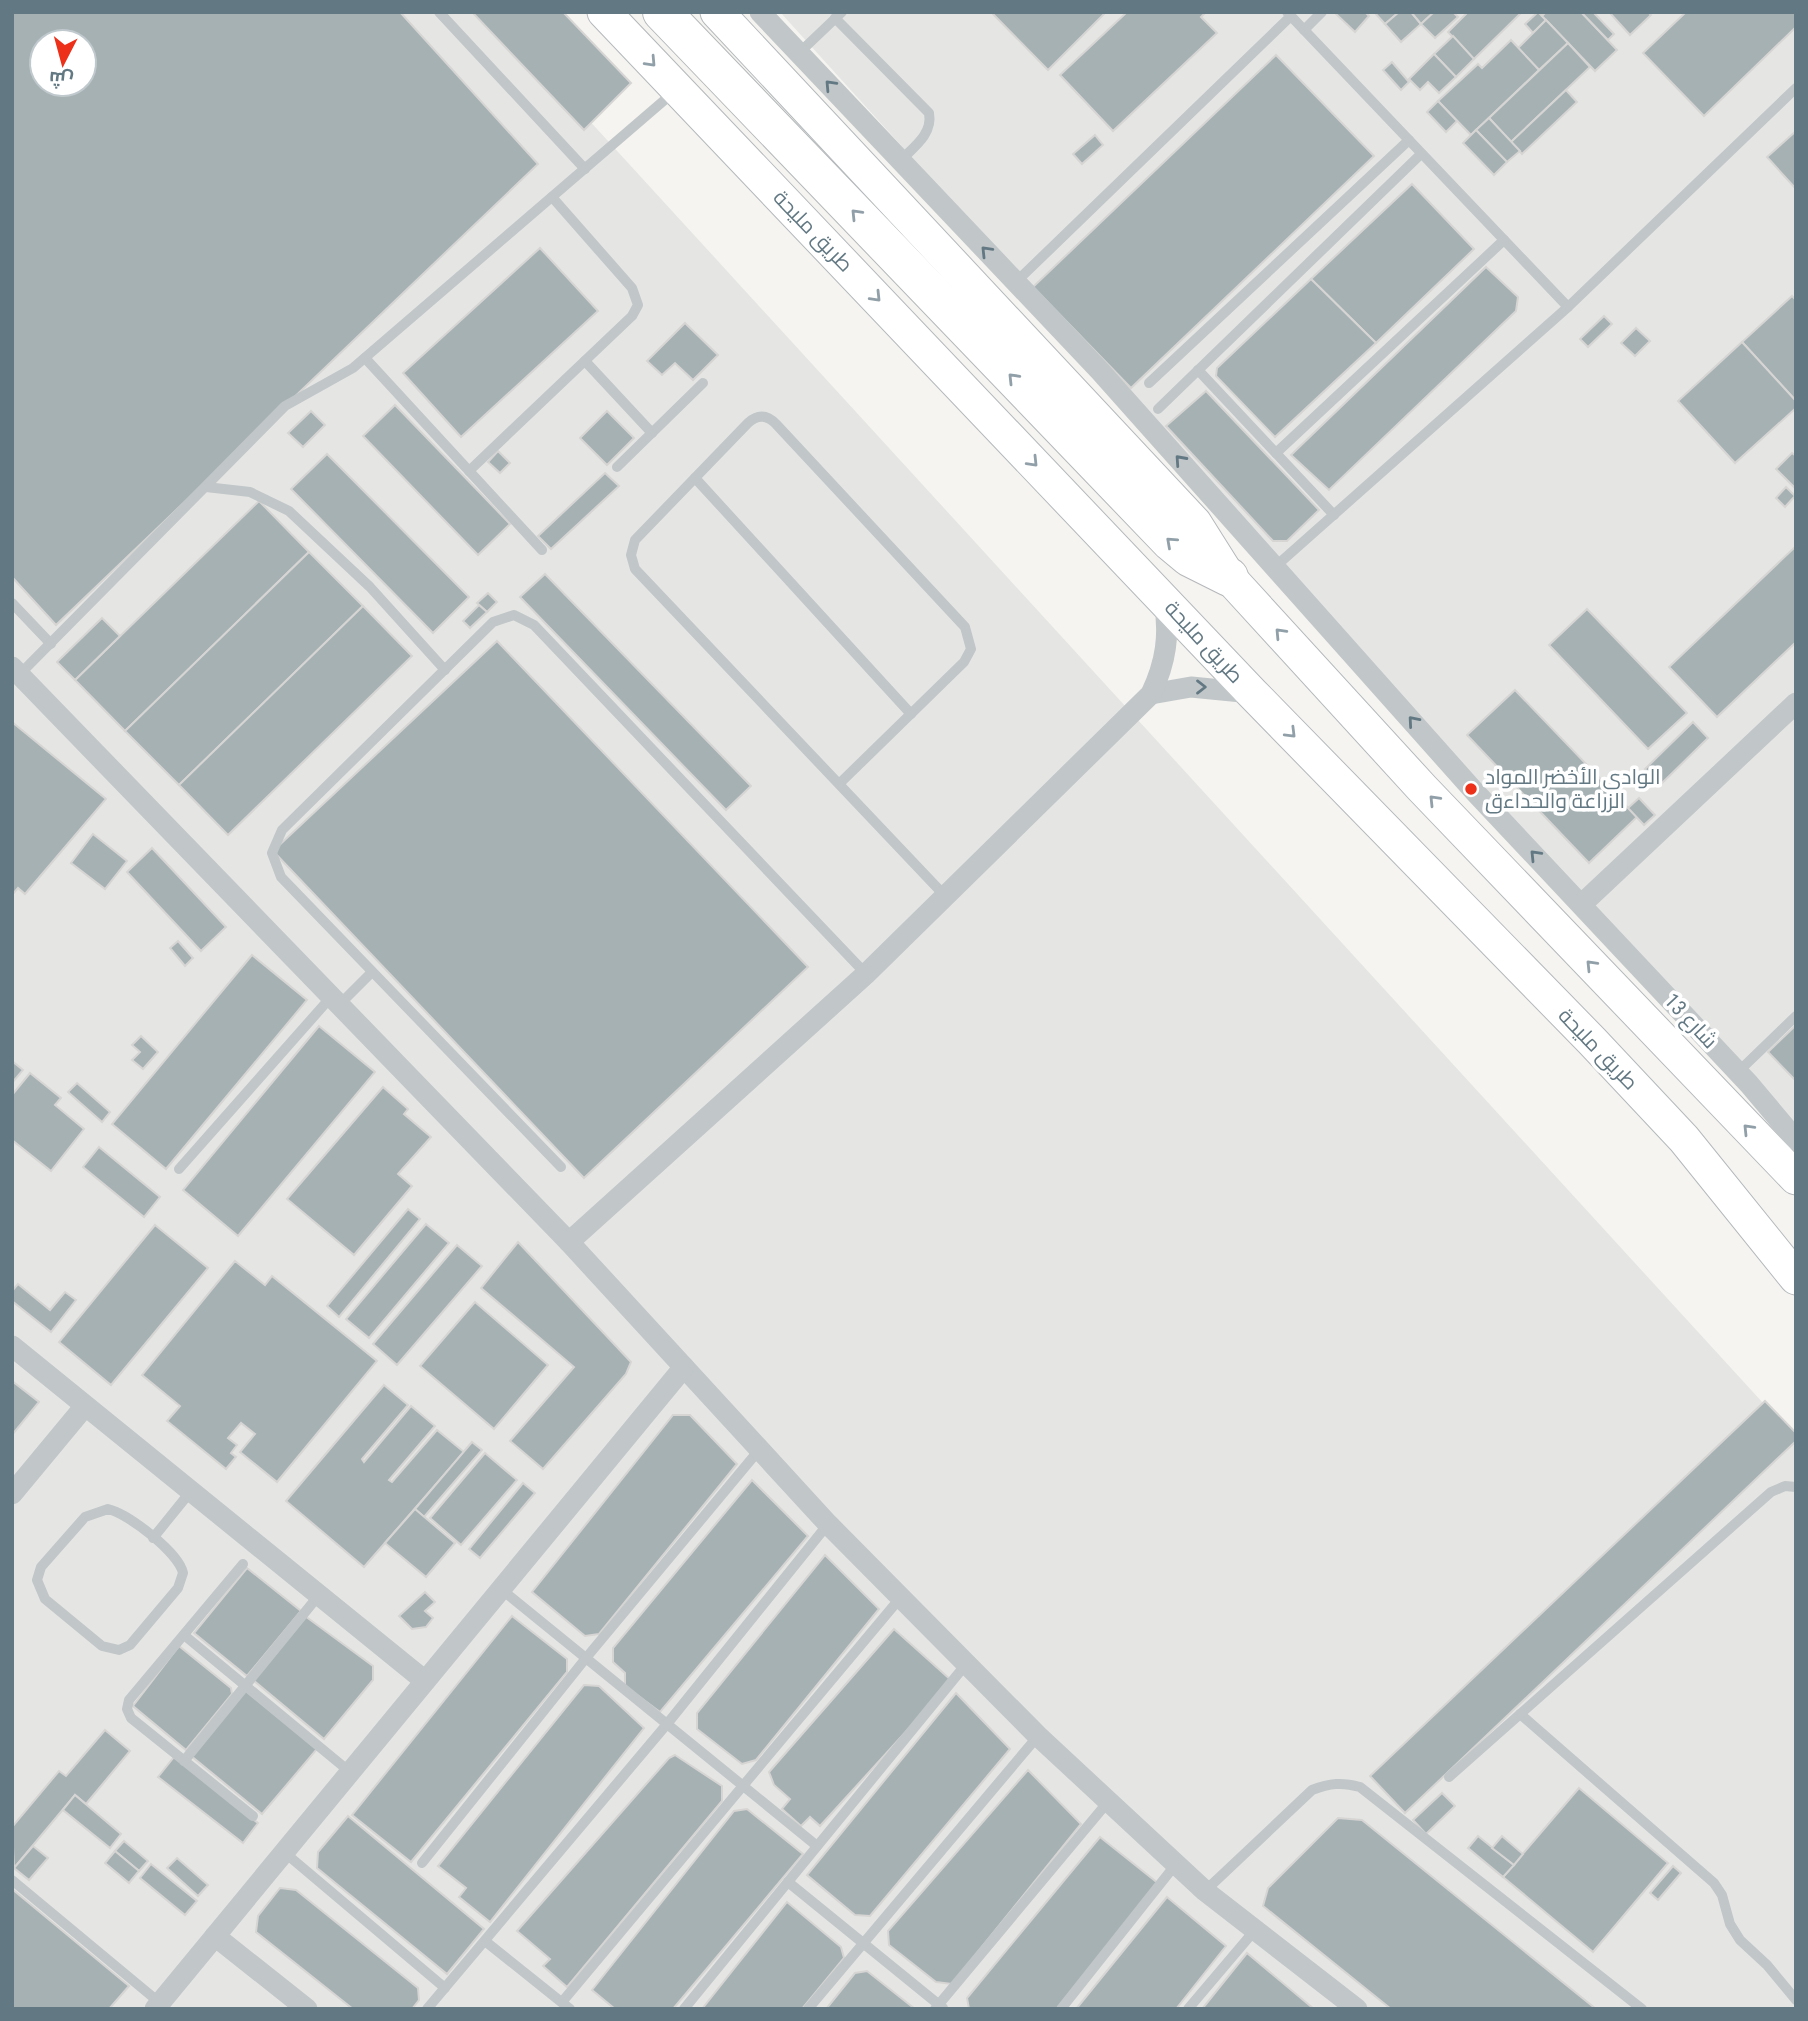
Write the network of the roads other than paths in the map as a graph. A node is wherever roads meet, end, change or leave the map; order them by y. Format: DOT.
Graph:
graph roads {
  1 [pos="439,12"];
  2 [pos="604,12"];
  3 [pos="662,12"];
  4 [pos="717,12"];
  5 [pos="760,12"];
  6 [pos="1322,12"];
  7 [pos="1289,14"];
  8 [pos="838,15"];
  9 [pos="1304,30"];
  10 [pos="799,53"];
  11 [pos="677,89"];
  12 [pos="1796,89"];
  13 [pos="1409,140"];
  14 [pos="1422,154"];
  15 [pos="901,160"];
  16 [pos="585,169"];
  17 [pos="552,197"];
  18 [pos="1504,240"];
  19 [pos="1016,282"];
  20 [pos="1568,307"];
  21 [pos="365,358"];
  22 [pos="584,361"];
  23 [pos="1198,370"];
  24 [pos="703,383"];
  25 [pos="1149,383"];
  26 [pos="1158,408"];
  27 [pos="652,433"];
  28 [pos="1276,453"];
  29 [pos="617,467"];
  30 [pos="469,471"];
  31 [pos="695,478"];
  32 [pos="206,487"];
  33 [pos="1334,515"];
  34 [pos="542,550"];
  35 [pos="1276,566"];
  36 [pos="1229,577"];
  37 [pos="1164,599"];
  38 [pos="12,603"];
  39 [pos="51,644"];
  40 [pos="444,670"];
  41 [pos="16,671"];
  42 [pos="1252,693"];
  43 [pos="1151,694"];
  44 [pos="1796,703"];
  45 [pos="911,714"];
  46 [pos="839,784"];
  47 [pos="946,897"];
  48 [pos="1582,904"];
  49 [pos="371,974"];
  50 [pos="866,974"];
  51 [pos="335,1001"];
  52 [pos="1796,1016"];
  53 [pos="1738,1072"];
  54 [pos="1796,1140"];
  55 [pos="561,1167"];
  56 [pos="179,1169"];
  57 [pos="1796,1178"];
  58 [pos="569,1242"];
  59 [pos="1796,1278"];
  60 [pos="12,1346"];
  61 [pos="684,1367"];
  62 [pos="85,1405"];
  63 [pos="759,1450"];
  64 [pos="1796,1487"];
  65 [pos="191,1491"];
  66 [pos="12,1494"];
  67 [pos="828,1524"];
  68 [pos="153,1538"];
  69 [pos="243,1564"];
  70 [pos="502,1588"];
  71 [pos="319,1595"];
  72 [pos="901,1597"];
  73 [pos="184,1635"];
  74 [pos="586,1658"];
  75 [pos="967,1663"];
  76 [pos="425,1681"];
  77 [pos="245,1686"];
  78 [pos="1520,1714"];
  79 [pos="667,1724"];
  80 [pos="1038,1736"];
  81 [pos="184,1760"];
  82 [pos="350,1772"];
  83 [pos="1449,1777"];
  84 [pos="743,1786"];
  85 [pos="1107,1802"];
  86 [pos="253,1816"];
  87 [pos="817,1846"];
  88 [pos="284,1852"];
  89 [pos="422,1863"];
  90 [pos="1176,1864"];
  91 [pos="12,1880"];
  92 [pos="788,1882"];
  93 [pos="1205,1891"];
  94 [pos="1255,1930"];
  95 [pos="215,1936"];
  96 [pos="485,1941"];
  97 [pos="863,1943"];
  98 [pos="445,1988"];
  99 [pos="1796,2000"];
  100 [pos="566,2005"];
  101 [pos="157,2006"];
  102 [pos="939,2007"];
  103 [pos="307,2009"];
  104 [pos="427,2009"];
  105 [pos="684,2009"];
  106 [pos="808,2009"];
  107 [pos="1061,2009"];
  108 [pos="1188,2009"];
  109 [pos="1357,2009"];
  110 [pos="1642,2009"];
  1 -- 16 [label="lane"];
  2 -- 11 [label="main road, طريق مليحة, one-way"];
  36 -- 3 [label="highway, one-way"];
  4 -- 36 [label="main road"];
  5 -- 10 [label="street, شارع 13"];
  6 -- 9 [label="lane"];
  7 -- 9 [label="lane"];
  7 -- 19 [label="lane"];
  8 -- 10 [label="lane"];
  8 -- 15 [label="lane"];
  9 -- 13 [label="lane"];
  15 -- 10 [label="street, شارع 13, one-way"];
  11 -- 16 [label="lane"];
  11 -- 37 [label="main road, طريق مليحة, one-way"];
  12 -- 20 [label="lane"];
  13 -- 14 [label="lane"];
  13 -- 25 [label="lane"];
  14 -- 18 [label="lane"];
  14 -- 23 [label="lane"];
  19 -- 15 [label="street, شارع 13, one-way"];
  16 -- 17 [label="lane"];
  17 -- 21 [label="lane"];
  17 -- 22 [label="lane"];
  18 -- 20 [label="lane"];
  18 -- 28 [label="lane"];
  35 -- 19 [label="street, شارع 13, one-way"];
  20 -- 33 [label="lane"];
  21 -- 30 [label="lane"];
  21 -- 32 [label="lane"];
  22 -- 27 [label="lane"];
  22 -- 30 [label="lane"];
  23 -- 26 [label="lane"];
  23 -- 28 [label="lane"];
  24 -- 27 [label="lane"];
  27 -- 29 [label="lane"];
  28 -- 33 [label="lane"];
  30 -- 34 [label="lane"];
  31 -- 45 [label="lane"];
  31 -- 45 [label="lane"];
  31 -- 46 [label="lane"];
  32 -- 39 [label="lane"];
  32 -- 40 [label="lane"];
  33 -- 35 [label="lane"];
  48 -- 35 [label="street, شارع 13, one-way"];
  57 -- 36 [label="main road, one-way"];
  37 -- 42 [label="main road, طريق مليحة"];
  37 -- 43 [label="street"];
  38 -- 39 [label="lane"];
  39 -- 41 [label="lane"];
  40 -- 49 [label="lane"];
  40 -- 50 [label="lane"];
  41 -- 51 [label="street"];
  43 -- 42 [label="street, one-way"];
  42 -- 59 [label="main road, طريق مليحة, one-way"];
  43 -- 47 [label="street"];
  44 -- 48 [label="street"];
  45 -- 46 [label="lane"];
  46 -- 47 [label="lane"];
  47 -- 50 [label="street"];
  48 -- 53 [label="street, شارع 13"];
  49 -- 51 [label="lane"];
  49 -- 55 [label="lane"];
  50 -- 58 [label="street"];
  51 -- 56 [label="lane"];
  51 -- 58 [label="street"];
  52 -- 53 [label="lane"];
  53 -- 54 [label="street, شارع 13"];
  58 -- 61 [label="street"];
  60 -- 62 [label="street"];
  61 -- 63 [label="street"];
  61 -- 70 [label="street"];
  62 -- 65 [label="street"];
  62 -- 66 [label="street"];
  63 -- 67 [label="street"];
  63 -- 74 [label="lane"];
  64 -- 78 [label="lane"];
  65 -- 68 [label="lane"];
  65 -- 71 [label="street"];
  67 -- 72 [label="street"];
  67 -- 79 [label="lane"];
  68 -- 68 [label="lane"];
  69 -- 73 [label="lane"];
  70 -- 74 [label="lane"];
  70 -- 76 [label="street"];
  71 -- 76 [label="street"];
  71 -- 77 [label="lane"];
  72 -- 75 [label="street"];
  72 -- 84 [label="lane"];
  73 -- 77 [label="lane"];
  73 -- 81 [label="lane"];
  74 -- 79 [label="lane"];
  74 -- 89 [label="lane"];
  75 -- 80 [label="street"];
  75 -- 87 [label="lane"];
  76 -- 82 [label="street"];
  77 -- 81 [label="lane"];
  77 -- 82 [label="lane"];
  78 -- 83 [label="lane"];
  78 -- 99 [label="lane"];
  79 -- 84 [label="lane"];
  79 -- 96 [label="lane"];
  80 -- 85 [label="street"];
  80 -- 97 [label="lane"];
  81 -- 86 [label="lane"];
  82 -- 88 [label="street"];
  84 -- 87 [label="lane"];
  84 -- 100 [label="lane"];
  85 -- 90 [label="street"];
  85 -- 102 [label="lane"];
  87 -- 92 [label="lane"];
  88 -- 95 [label="street"];
  88 -- 98 [label="lane"];
  90 -- 93 [label="street"];
  90 -- 107 [label="lane"];
  91 -- 101 [label="lane"];
  92 -- 97 [label="lane"];
  92 -- 105 [label="lane"];
  93 -- 94 [label="street"];
  93 -- 110 [label="lane"];
  94 -- 108 [label="lane"];
  94 -- 109 [label="street"];
  95 -- 101 [label="street"];
  95 -- 103 [label="street"];
  96 -- 98 [label="lane"];
  96 -- 100 [label="lane"];
  97 -- 102 [label="lane"];
  97 -- 106 [label="lane"];
  98 -- 104 [label="lane"];
}
